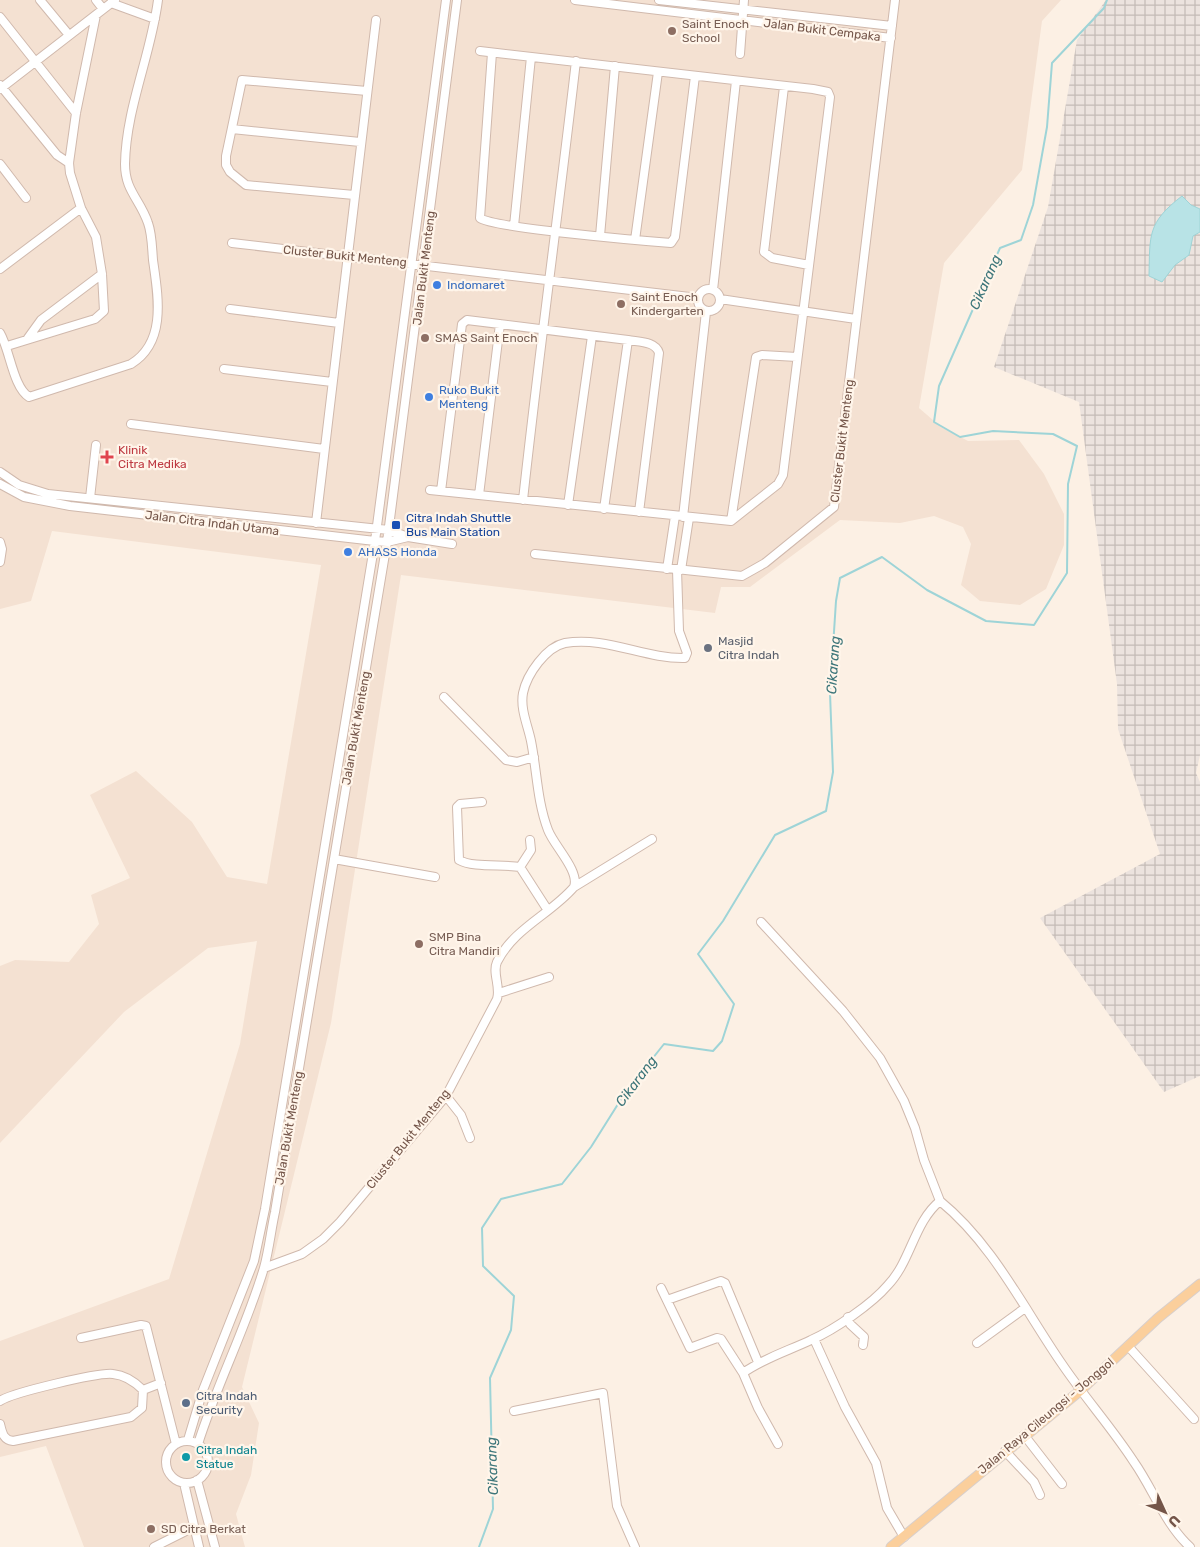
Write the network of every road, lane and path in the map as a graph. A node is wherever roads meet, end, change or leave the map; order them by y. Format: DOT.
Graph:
graph roads {
  1 [pos="40,0"];
  2 [pos="96,0"];
  3 [pos="158,0"];
  4 [pos="446,0"];
  5 [pos="457,0"];
  6 [pos="574,0"];
  7 [pos="659,0"];
  8 [pos="895,0"];
  9 [pos="113,2"];
  10 [pos="641,4"];
  11 [pos="743,4"];
  12 [pos="103,9"];
  13 [pos="96,15"];
  14 [pos="0,17"];
  15 [pos="154,19"];
  16 [pos="376,20"];
  17 [pos="742,21"];
  18 [pos="892,26"];
  19 [pos="69,35"];
  20 [pos="891,38"];
  21 [pos="480,51"];
  22 [pos="492,53"];
  23 [pos="740,54"];
  24 [pos="531,57"];
  25 [pos="576,61"];
  26 [pos="36,62"];
  27 [pos="615,66"];
  28 [pos="658,72"];
  29 [pos="695,76"];
  30 [pos="736,81"];
  31 [pos="1,87"];
  32 [pos="784,87"];
  33 [pos="367,91"];
  34 [pos="76,113"];
  35 [pos="232,130"];
  36 [pos="360,142"];
  37 [pos="69,163"];
  38 [pos="0,164"];
  39 [pos="354,195"];
  40 [pos="26,198"];
  41 [pos="81,208"];
  42 [pos="514,226"];
  43 [pos="556,231"];
  44 [pos="600,236"];
  45 [pos="635,240"];
  46 [pos="232,243"];
  47 [pos="347,257"];
  48 [pos="412,263"];
  49 [pos="424,264"];
  50 [pos="809,264"];
  51 [pos="0,269"];
  52 [pos="102,274"];
  53 [pos="549,279"];
  54 [pos="713,290"];
  55 [pos="698,298"];
  56 [pos="720,299"];
  57 [pos="230,309"];
  58 [pos="706,312"];
  59 [pos="804,313"];
  60 [pos="856,319"];
  61 [pos="339,323"];
  62 [pos="500,324"];
  63 [pos="542,330"];
  64 [pos="0,333"];
  65 [pos="592,336"];
  66 [pos="28,338"];
  67 [pos="628,340"];
  68 [pos="7,346"];
  69 [pos="797,357"];
  70 [pos="224,369"];
  71 [pos="332,382"];
  72 [pos="131,424"];
  73 [pos="96,445"];
  74 [pos="324,449"];
  75 [pos="0,472"];
  76 [pos="0,484"];
  77 [pos="430,490"];
  78 [pos="441,491"];
  79 [pos="480,495"];
  80 [pos="90,498"];
  81 [pos="523,500"];
  82 [pos="568,505"];
  83 [pos="604,509"];
  84 [pos="639,512"];
  85 [pos="682,517"];
  86 [pos="731,521"];
  87 [pos="316,523"];
  88 [pos="376,528"];
  89 [pos="389,530"];
  90 [pos="408,537"];
  91 [pos="375,541"];
  92 [pos="0,542"];
  93 [pos="387,542"];
  94 [pos="452,544"];
  95 [pos="535,554"];
  96 [pos="0,562"];
  97 [pos="667,569"];
  98 [pos="679,570"];
  99 [pos="444,697"];
  100 [pos="534,757"];
  101 [pos="482,802"];
  102 [pos="652,839"];
  103 [pos="530,840"];
  104 [pos="334,859"];
  105 [pos="520,867"];
  106 [pos="435,877"];
  107 [pos="574,887"];
  108 [pos="547,909"];
  109 [pos="761,922"];
  110 [pos="549,976"];
  111 [pos="499,993"];
  112 [pos="446,1096"];
  113 [pos="470,1138"];
  114 [pos="940,1201"];
  115 [pos="264,1268"];
  116 [pos="1200,1284"];
  117 [pos="661,1288"];
  118 [pos="668,1300"];
  119 [pos="1025,1308"];
  120 [pos="848,1317"];
  121 [pos="81,1338"];
  122 [pos="814,1339"];
  123 [pos="977,1343"];
  124 [pos="862,1345"];
  125 [pos="1128,1346"];
  126 [pos="758,1362"];
  127 [pos="742,1374"];
  128 [pos="161,1383"];
  129 [pos="143,1390"];
  130 [pos="1081,1390"];
  131 [pos="0,1401"];
  132 [pos="514,1411"];
  133 [pos="1194,1419"];
  134 [pos="0,1424"];
  135 [pos="1024,1435"];
  136 [pos="188,1440"];
  137 [pos="176,1444"];
  138 [pos="198,1444"];
  139 [pos="778,1444"];
  140 [pos="1004,1452"];
  141 [pos="197,1480"];
  142 [pos="184,1483"];
  143 [pos="1062,1484"];
  144 [pos="1040,1495"];
  145 [pos="194,1527"];
  146 [pos="904,1536"];
  147 [pos="154,1547"];
  148 [pos="199,1547"];
  149 [pos="216,1547"];
  150 [pos="636,1547"];
  151 [pos="892,1547"];
  152 [pos="1190,1547"];
  1 -- 19 [label="street"];
  2 -- 12 [label="street"];
  3 -- 15 [label="street"];
  4 -- 48 [label="street, Jalan Bukit Menteng"];
  5 -- 49 [label="street, Jalan Bukit Menteng"];
  6 -- 10 [label="street, Jalan Bukit Cempaka"];
  7 -- 11 [label="street"];
  8 -- 18 [label="street, Cluster Bukit Menteng"];
  9 -- 12 [label="street"];
  9 -- 15 [label="street"];
  10 -- 17 [label="street, Jalan Bukit Cempaka"];
  11 -- 17 [label="street"];
  11 -- 18 [label="street"];
  12 -- 13 [label="street"];
  13 -- 19 [label="street"];
  13 -- 34 [label="street"];
  14 -- 26 [label="street"];
  15 -- 68 [label="street"];
  16 -- 33 [label="street"];
  17 -- 20 [label="street, Jalan Bukit Cempaka"];
  17 -- 23 [label="street"];
  18 -- 20 [label="street, Cluster Bukit Menteng"];
  19 -- 26 [label="street"];
  20 -- 60 [label="street, Cluster Bukit Menteng"];
  21 -- 22 [label="street"];
  22 -- 24 [label="street"];
  22 -- 42 [label="street"];
  24 -- 25 [label="street"];
  24 -- 42 [label="street"];
  25 -- 27 [label="street"];
  25 -- 43 [label="street"];
  26 -- 31 [label="street"];
  26 -- 34 [label="street"];
  27 -- 28 [label="street"];
  27 -- 44 [label="street"];
  28 -- 29 [label="street"];
  28 -- 45 [label="street"];
  29 -- 30 [label="street"];
  29 -- 45 [label="street"];
  30 -- 32 [label="street"];
  30 -- 54 [label="street"];
  31 -- 37 [label="street"];
  32 -- 50 [label="street"];
  32 -- 50 [label="street"];
  33 -- 35 [label="street"];
  33 -- 36 [label="street"];
  34 -- 37 [label="street"];
  35 -- 36 [label="street"];
  35 -- 39 [label="street"];
  36 -- 39 [label="street"];
  37 -- 41 [label="street"];
  38 -- 40 [label="street"];
  39 -- 47 [label="street"];
  41 -- 51 [label="street"];
  41 -- 52 [label="street"];
  42 -- 43 [label="street"];
  43 -- 44 [label="street"];
  43 -- 53 [label="street"];
  44 -- 45 [label="street"];
  46 -- 47 [label="street, Cluster Bukit Menteng"];
  47 -- 48 [label="street, Cluster Bukit Menteng"];
  47 -- 61 [label="street"];
  48 -- 49 [label="street, Cluster Bukit Menteng"];
  48 -- 88 [label="street, Jalan Bukit Menteng"];
  49 -- 53 [label="street, Cluster Bukit Menteng"];
  49 -- 89 [label="street, Jalan Bukit Menteng"];
  50 -- 59 [label="street"];
  52 -- 66 [label="street"];
  52 -- 66 [label="street"];
  53 -- 55 [label="street, Cluster Bukit Menteng"];
  53 -- 63 [label="street"];
  54 -- 55 [label="street"];
  54 -- 56 [label="street"];
  55 -- 58 [label="street"];
  56 -- 58 [label="street"];
  56 -- 59 [label="street"];
  57 -- 61 [label="street"];
  58 -- 85 [label="street"];
  59 -- 60 [label="street"];
  59 -- 69 [label="street"];
  60 -- 98 [label="street, Cluster Bukit Menteng"];
  61 -- 71 [label="street"];
  62 -- 63 [label="street"];
  62 -- 78 [label="street"];
  62 -- 79 [label="street"];
  63 -- 65 [label="street"];
  63 -- 81 [label="street"];
  64 -- 68 [label="street"];
  65 -- 67 [label="street"];
  65 -- 82 [label="street"];
  66 -- 68 [label="street"];
  67 -- 83 [label="street"];
  67 -- 84 [label="street"];
  69 -- 86 [label="street"];
  69 -- 86 [label="street"];
  70 -- 71 [label="street"];
  71 -- 74 [label="street"];
  72 -- 74 [label="street"];
  73 -- 80 [label="street"];
  74 -- 87 [label="street"];
  75 -- 80 [label="street"];
  76 -- 91 [label="street, Jalan Citra Indah Utama"];
  77 -- 78 [label="street"];
  78 -- 79 [label="street"];
  79 -- 81 [label="street"];
  80 -- 87 [label="street"];
  81 -- 82 [label="street"];
  82 -- 83 [label="street"];
  83 -- 84 [label="street"];
  84 -- 85 [label="street"];
  85 -- 86 [label="street"];
  85 -- 97 [label="street"];
  85 -- 98 [label="street"];
  87 -- 88 [label="street"];
  88 -- 89 [label="street"];
  88 -- 91 [label="street, Jalan Bukit Menteng"];
  89 -- 90 [label="street"];
  89 -- 93 [label="street, Jalan Bukit Menteng"];
  90 -- 93 [label="street, Jalan Citra Indah Utama"];
  90 -- 94 [label="street"];
  91 -- 93 [label="street, Jalan Citra Indah Utama"];
  91 -- 136 [label="street, Jalan Bukit Menteng"];
  92 -- 96 [label="street"];
  93 -- 104 [label="street, Jalan Bukit Menteng"];
  95 -- 97 [label="street, Cluster Bukit Menteng"];
  97 -- 98 [label="street, Cluster Bukit Menteng"];
  98 -- 100 [label="street"];
  99 -- 100 [label="street"];
  100 -- 107 [label="street"];
  101 -- 105 [label="street"];
  102 -- 107 [label="street, Cluster Bukit Menteng"];
  103 -- 105 [label="street"];
  104 -- 106 [label="street"];
  104 -- 115 [label="street, Jalan Bukit Menteng"];
  105 -- 108 [label="street"];
  107 -- 108 [label="street, Cluster Bukit Menteng"];
  108 -- 111 [label="street, Cluster Bukit Menteng"];
  109 -- 114 [label="street"];
  110 -- 111 [label="street"];
  111 -- 112 [label="street, Cluster Bukit Menteng"];
  112 -- 113 [label="street"];
  112 -- 115 [label="street, Cluster Bukit Menteng"];
  114 -- 119 [label="street"];
  114 -- 120 [label="street"];
  115 -- 138 [label="street, Jalan Bukit Menteng"];
  116 -- 125 [label="main road, Jalan Raya Cileungsi - Jonggol"];
  117 -- 118 [label="street"];
  118 -- 126 [label="street"];
  118 -- 127 [label="street"];
  119 -- 123 [label="street"];
  119 -- 130 [label="street"];
  120 -- 122 [label="street"];
  120 -- 124 [label="street"];
  121 -- 128 [label="street"];
  122 -- 126 [label="street"];
  122 -- 146 [label="street"];
  125 -- 130 [label="main road, Jalan Raya Cileungsi - Jonggol"];
  125 -- 133 [label="street"];
  126 -- 127 [label="street"];
  127 -- 139 [label="street"];
  128 -- 129 [label="street"];
  128 -- 137 [label="street"];
  129 -- 131 [label="street"];
  129 -- 134 [label="street"];
  130 -- 135 [label="main road, Jalan Raya Cileungsi - Jonggol"];
  130 -- 152 [label="street"];
  132 -- 150 [label="street"];
  135 -- 140 [label="main road, Jalan Raya Cileungsi - Jonggol"];
  135 -- 143 [label="street"];
  136 -- 137 [label="street"];
  136 -- 138 [label="street"];
  137 -- 142 [label="street"];
  138 -- 141 [label="street"];
  140 -- 144 [label="street"];
  140 -- 146 [label="main road, Jalan Raya Cileungsi - Jonggol"];
  141 -- 142 [label="street"];
  141 -- 149 [label="street"];
  142 -- 145 [label="street"];
  145 -- 147 [label="street"];
  145 -- 148 [label="street"];
  146 -- 151 [label="main road, Jalan Raya Cileungsi - Jonggol"];
}
